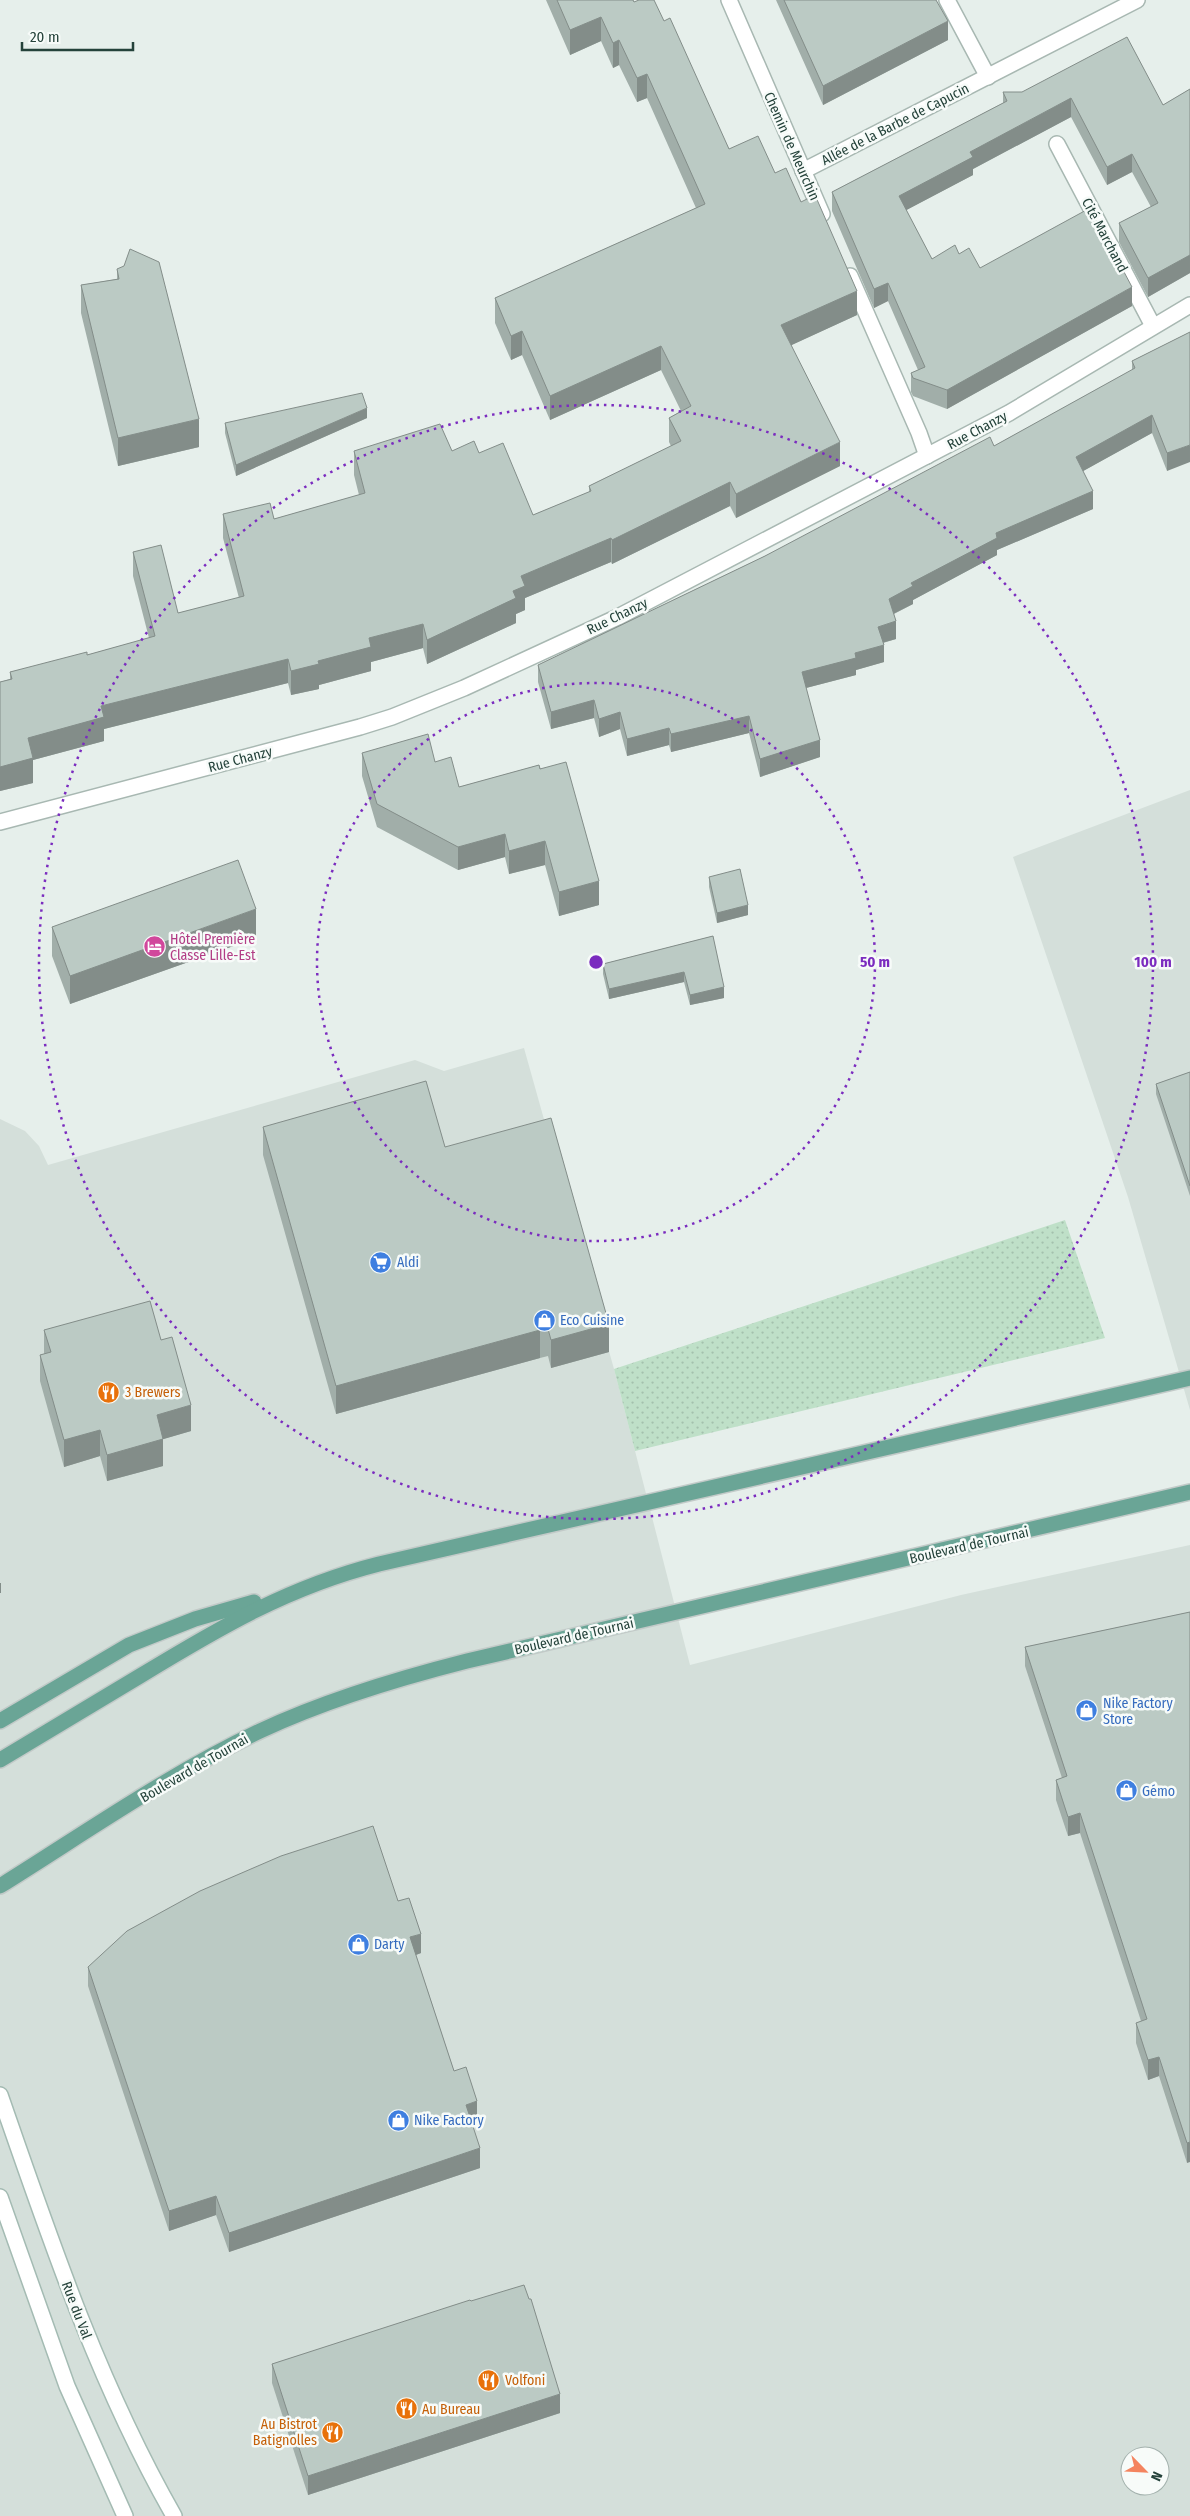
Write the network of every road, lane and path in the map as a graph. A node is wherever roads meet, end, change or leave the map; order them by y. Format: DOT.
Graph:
graph roads {
  1 [pos="729,0"];
  2 [pos="947,0"];
  3 [pos="1137,0"];
  4 [pos="988,77"];
  5 [pos="1057,144"];
  6 [pos="803,171"];
  7 [pos="827,225"];
  8 [pos="843,261"];
  9 [pos="1190,305"];
  10 [pos="1153,326"];
  11 [pos="927,456"];
  12 [pos="0,822"];
  13 [pos="1190,1378"];
  14 [pos="1190,1492"];
  15 [pos="296,1590"];
  16 [pos="0,1721"];
  17 [pos="0,1760"];
  18 [pos="0,1886"];
  19 [pos="0,2095"];
  20 [pos="0,2196"];
  21 [pos="125,2516"];
  22 [pos="174,2516"];
  1 -- 6 [label="street, Chemin de Meurchin"];
  2 -- 4 [label="street"];
  3 -- 4 [label="street, Allée de la Barbe de Capucin"];
  4 -- 6 [label="street, Allée de la Barbe de Capucin"];
  5 -- 10 [label="street, Cité Marchand"];
  6 -- 7 [label="street, Chemin de Meurchin"];
  8 -- 11 [label="street"];
  9 -- 10 [label="street, Rue Chanzy"];
  10 -- 11 [label="street, Rue Chanzy"];
  11 -- 12 [label="street, Rue Chanzy"];
  13 -- 15 [label="main road"];
  14 -- 18 [label="main road, Boulevard de Tournai"];
  15 -- 16 [label="main road"];
  15 -- 17 [label="main road"];
  19 -- 22 [label="street, Rue du Val"];
  20 -- 21 [label="street"];
}
